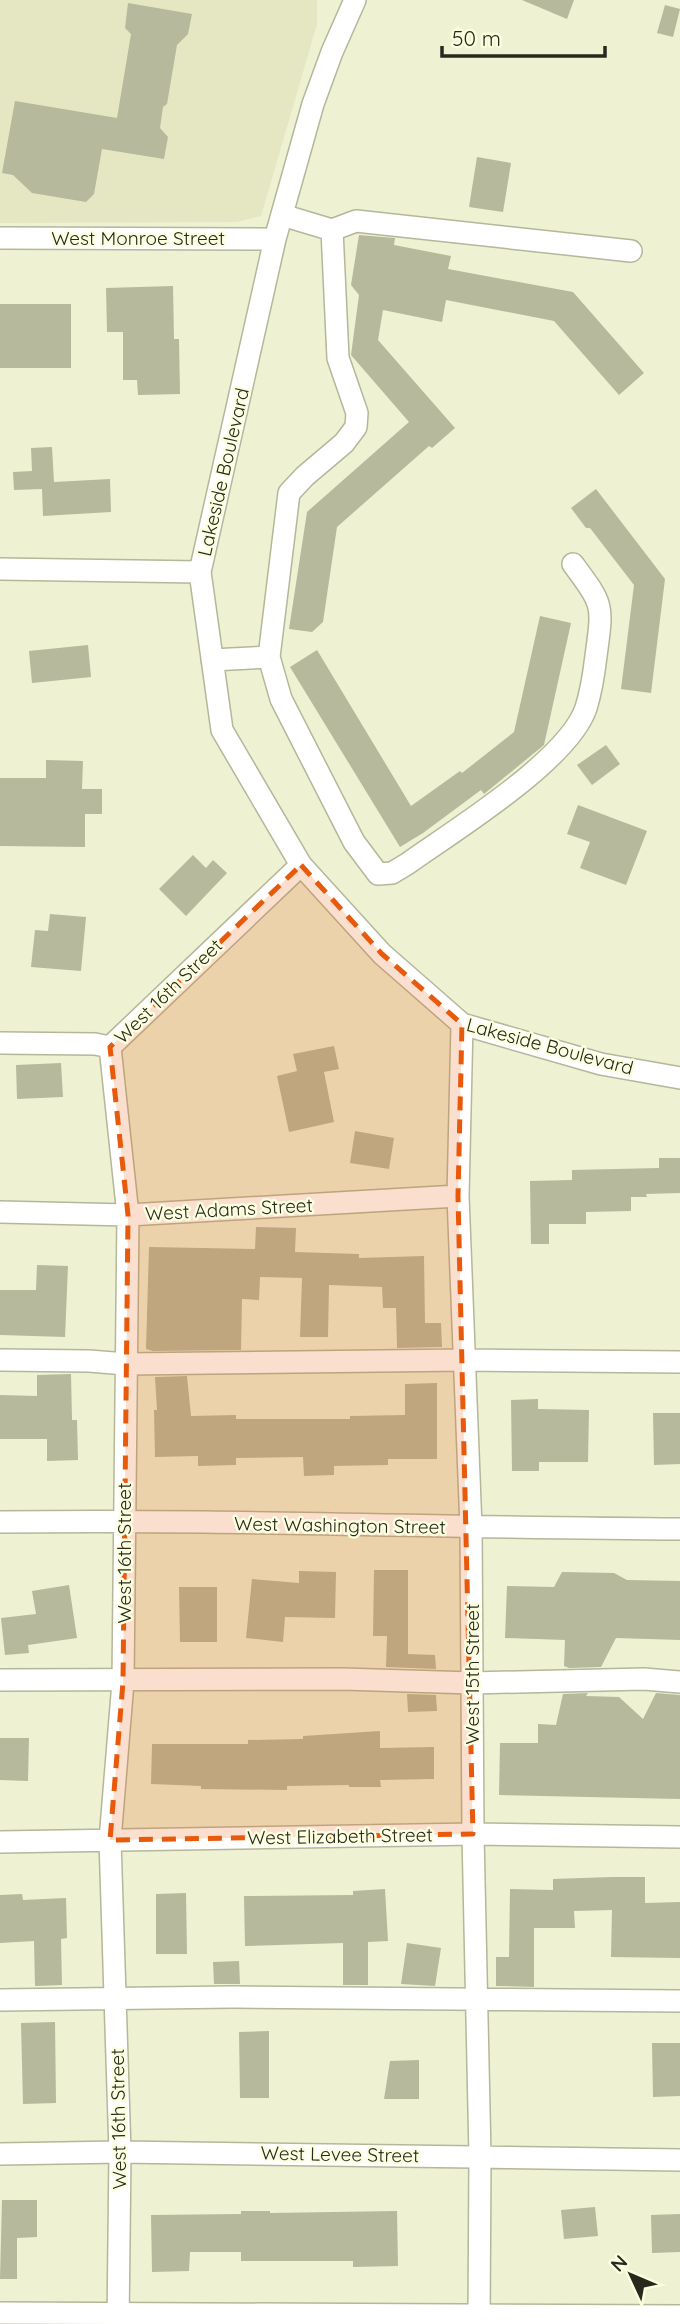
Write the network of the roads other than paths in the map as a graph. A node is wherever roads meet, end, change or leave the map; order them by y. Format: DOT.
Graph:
graph roads {
  1 [pos="355,0"];
  2 [pos="282,215"];
  3 [pos="332,230"];
  4 [pos="0,238"];
  5 [pos="275,239"];
  6 [pos="631,250"];
  7 [pos="573,564"];
  8 [pos="0,569"];
  9 [pos="200,572"];
  10 [pos="269,657"];
  11 [pos="212,660"];
  12 [pos="301,864"];
  13 [pos="462,1024"];
  14 [pos="0,1043"];
  15 [pos="110,1046"];
  16 [pos="680,1078"];
  17 [pos="458,1196"];
  18 [pos="0,1212"];
  19 [pos="128,1215"];
  20 [pos="0,1360"];
  21 [pos="465,1360"];
  22 [pos="680,1362"];
  23 [pos="126,1364"];
  24 [pos="124,1520"];
  25 [pos="0,1522"];
  26 [pos="471,1528"];
  27 [pos="680,1529"];
  28 [pos="0,1680"];
  29 [pos="123,1682"];
  30 [pos="680,1682"];
  31 [pos="472,1684"];
  32 [pos="473,1834"];
  33 [pos="680,1837"];
  34 [pos="110,1840"];
  35 [pos="0,1842"];
  36 [pos="115,1999"];
  37 [pos="0,2000"];
  38 [pos="476,2000"];
  39 [pos="680,2001"];
  40 [pos="120,2152"];
  41 [pos="0,2154"];
  42 [pos="480,2156"];
  43 [pos="680,2161"];
  44 [pos="0,2313"];
  45 [pos="680,2316"];
  46 [pos="118,2318"];
  47 [pos="479,2320"];
  1 -- 2 [label="street, Lakeside Boulevard"];
  2 -- 3 [label="street"];
  2 -- 5 [label="street, Lakeside Boulevard"];
  3 -- 6 [label="street"];
  3 -- 10 [label="street"];
  4 -- 5 [label="street, West Monroe Street"];
  5 -- 9 [label="street, Lakeside Boulevard"];
  7 -- 10 [label="street"];
  8 -- 9 [label="street"];
  9 -- 11 [label="street, Lakeside Boulevard"];
  10 -- 11 [label="street"];
  11 -- 12 [label="street, Lakeside Boulevard"];
  12 -- 13 [label="street, Lakeside Boulevard"];
  12 -- 15 [label="street, West 16th Street"];
  13 -- 16 [label="street, Lakeside Boulevard"];
  13 -- 17 [label="street, West 15th Street"];
  14 -- 15 [label="street"];
  15 -- 19 [label="street, West 16th Street"];
  17 -- 19 [label="street, West Adams Street"];
  17 -- 21 [label="street, West 15th Street"];
  18 -- 19 [label="street, West Adams Street"];
  19 -- 23 [label="street, West 16th Street"];
  20 -- 23 [label="street"];
  21 -- 22 [label="street"];
  21 -- 23 [label="street"];
  21 -- 26 [label="street, West 15th Street"];
  23 -- 24 [label="street, West 16th Street"];
  24 -- 25 [label="street, West Washington Street"];
  24 -- 26 [label="street, West Washington Street"];
  24 -- 29 [label="street, West 16th Street"];
  26 -- 27 [label="street, West Washington Street"];
  26 -- 31 [label="street, West 15th Street"];
  28 -- 29 [label="street"];
  29 -- 31 [label="street"];
  29 -- 34 [label="street, West 16th Street"];
  30 -- 31 [label="street"];
  31 -- 32 [label="street, West 15th Street"];
  32 -- 33 [label="street, West Elizabeth Street"];
  32 -- 34 [label="street, West Elizabeth Street"];
  32 -- 38 [label="street, West 15th Street"];
  34 -- 35 [label="street, West Elizabeth Street"];
  34 -- 36 [label="street, West 16th Street"];
  36 -- 37 [label="street"];
  36 -- 38 [label="street"];
  36 -- 40 [label="street, West 16th Street"];
  38 -- 39 [label="street"];
  38 -- 42 [label="street, West 15th Street"];
  40 -- 41 [label="street, West Levee Street"];
  40 -- 42 [label="street, West Levee Street"];
  40 -- 46 [label="street, West 16th Street"];
  42 -- 43 [label="street, West Levee Street"];
  42 -- 47 [label="street, West 15th Street"];
  44 -- 46 [label="street"];
  45 -- 47 [label="street"];
  46 -- 47 [label="street"];
}
